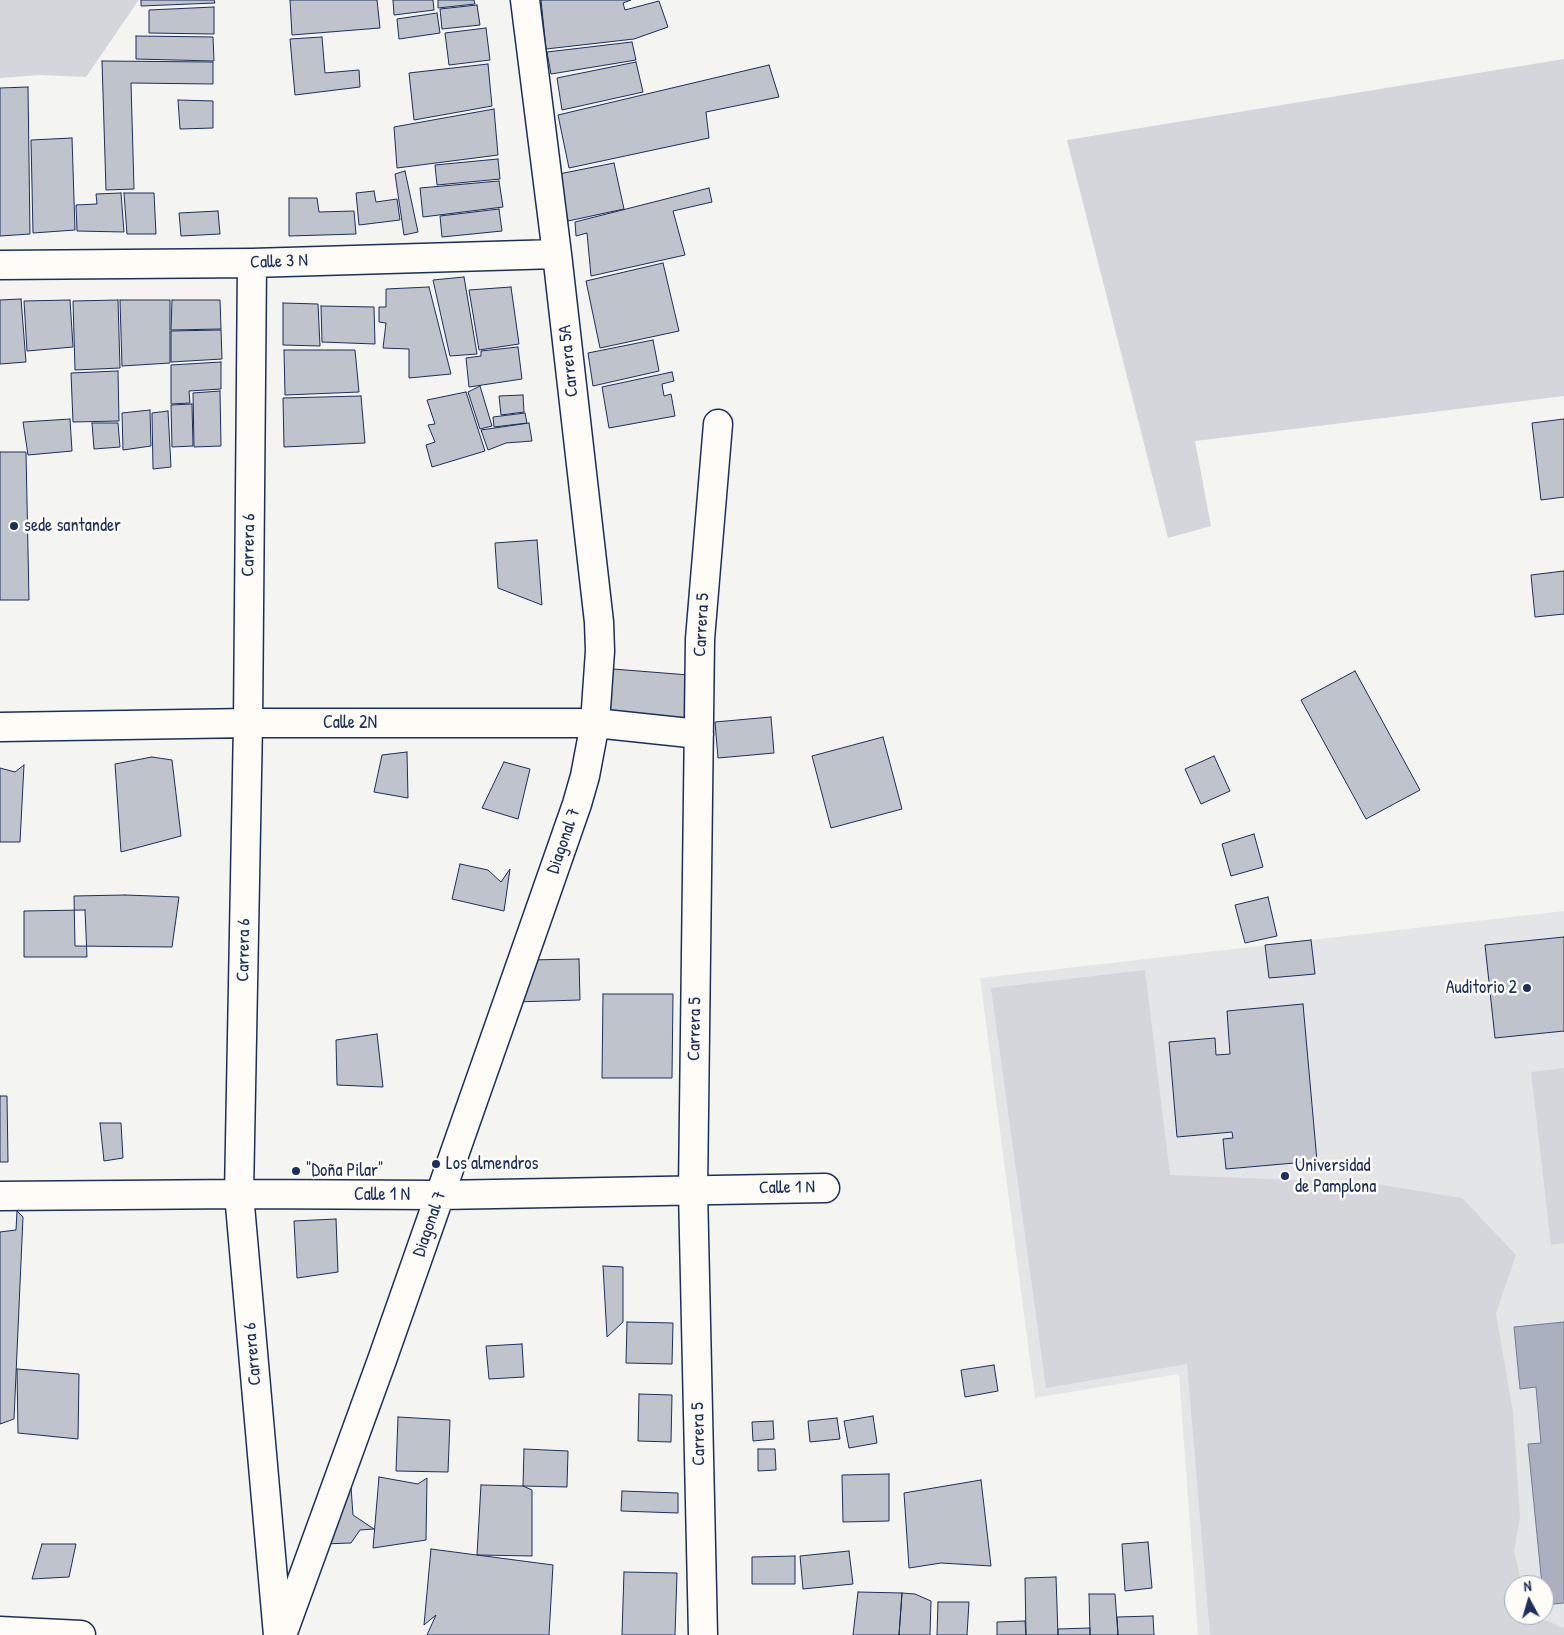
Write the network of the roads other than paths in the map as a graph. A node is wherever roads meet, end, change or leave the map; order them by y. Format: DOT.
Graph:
graph roads {
  1 [pos="525,0"];
  2 [pos="557,254"];
  3 [pos="252,263"];
  4 [pos="0,265"];
  5 [pos="718,424"];
  6 [pos="248,723"];
  7 [pos="595,723"];
  8 [pos="0,728"];
  9 [pos="699,734"];
  10 [pos="825,1188"];
  11 [pos="693,1190"];
  12 [pos="239,1194"];
  13 [pos="440,1195"];
  14 [pos="0,1196"];
  15 [pos="0,1631"];
  16 [pos="81,1635"];
  17 [pos="278,1635"];
  18 [pos="282,1635"];
  19 [pos="704,1635"];
  1 -- 2 [label="street, Carrera 5A"];
  2 -- 3 [label="street, Calle 3 N"];
  2 -- 7 [label="street, Carrera 5A"];
  3 -- 4 [label="street, Calle 3 N"];
  3 -- 6 [label="street, Carrera 6"];
  5 -- 9 [label="street, Carrera 5"];
  6 -- 7 [label="street, Calle 2N"];
  6 -- 8 [label="street, Calle 2N"];
  6 -- 12 [label="street, Carrera 6"];
  7 -- 9 [label="street, Calle 2N"];
  7 -- 13 [label="street, Diagonal 7"];
  9 -- 11 [label="street, Carrera 5"];
  10 -- 11 [label="street, Calle 1 N"];
  11 -- 13 [label="street, Calle 1 N"];
  11 -- 19 [label="street, Carrera 5"];
  12 -- 13 [label="street, Calle 1 N"];
  12 -- 14 [label="street, Calle 1 N"];
  12 -- 17 [label="street, Carrera 6"];
  13 -- 18 [label="street, Diagonal 7"];
  15 -- 16 [label="street"];
}
